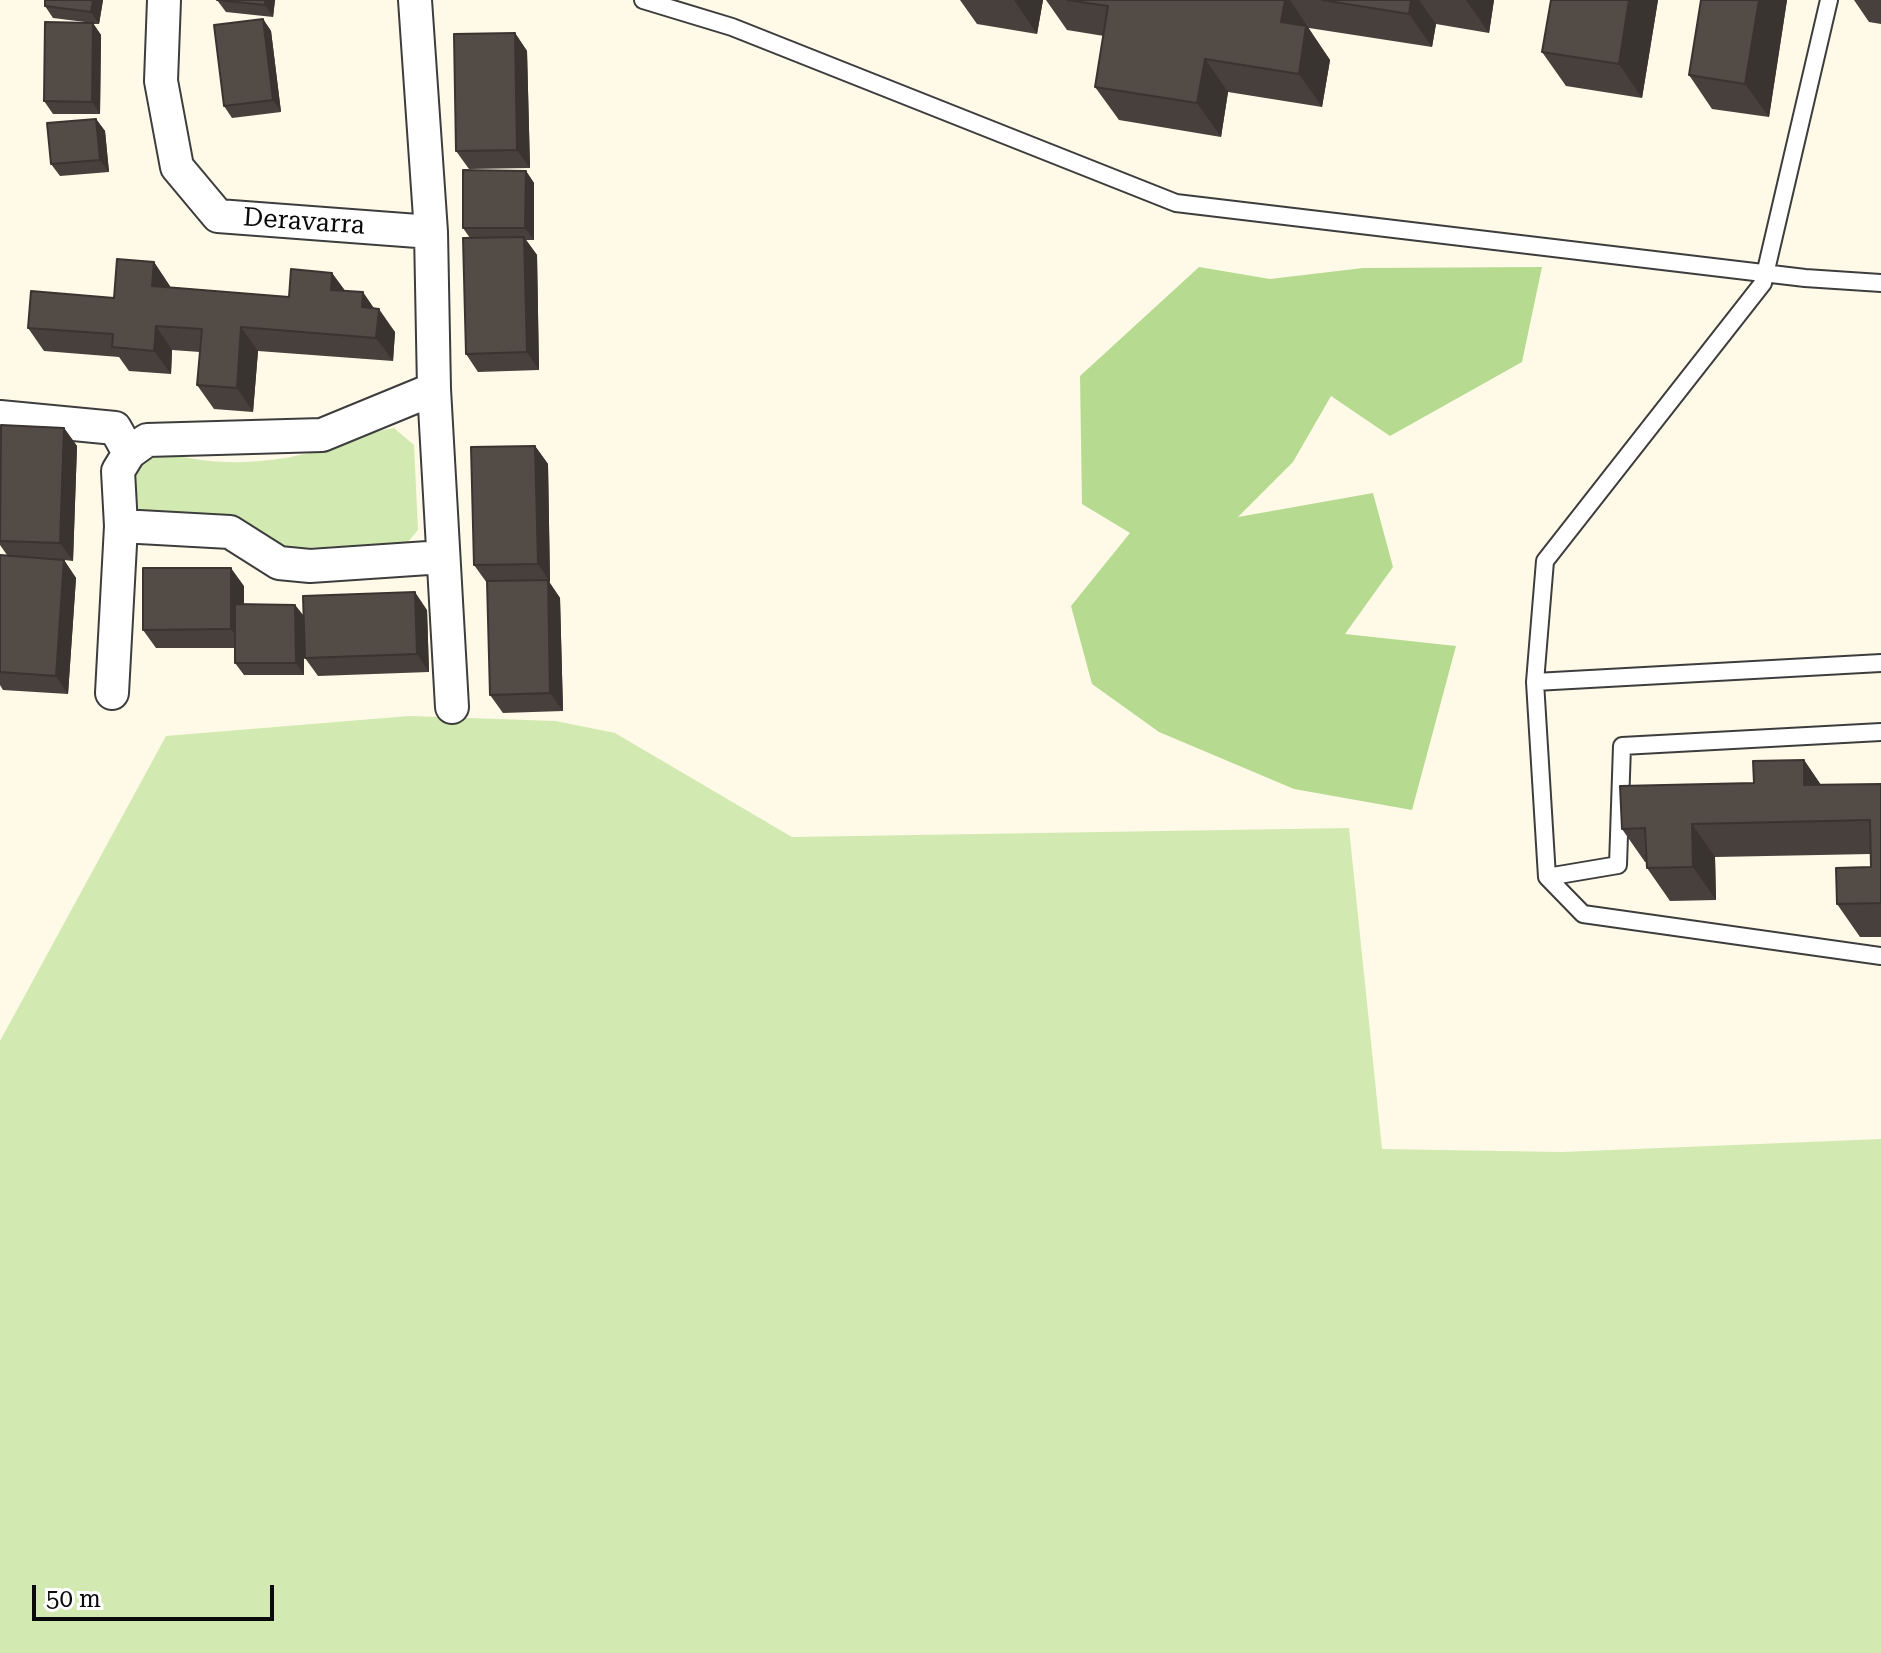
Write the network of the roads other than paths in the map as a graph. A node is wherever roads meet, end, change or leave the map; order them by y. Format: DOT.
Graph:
graph roads {
  1 [pos="164,0"];
  2 [pos="415,0"];
  3 [pos="643,0"];
  4 [pos="1829,0"];
  5 [pos="431,232"];
  6 [pos="1765,273"];
  7 [pos="1881,283"];
  8 [pos="434,389"];
  9 [pos="0,417"];
  10 [pos="129,453"];
  11 [pos="121,526"];
  12 [pos="443,557"];
  13 [pos="1881,663"];
  14 [pos="1535,682"];
  15 [pos="112,693"];
  16 [pos="452,707"];
  17 [pos="1881,732"];
  18 [pos="1547,877"];
  19 [pos="1881,956"];
  1 -- 5 [label="street, Deravarra"];
  2 -- 5 [label="street"];
  3 -- 6 [label="lane"];
  4 -- 6 [label="lane"];
  5 -- 8 [label="street"];
  6 -- 7 [label="lane"];
  6 -- 14 [label="lane"];
  8 -- 10 [label="street"];
  8 -- 12 [label="street"];
  9 -- 10 [label="street"];
  10 -- 11 [label="street"];
  11 -- 12 [label="street"];
  11 -- 15 [label="street"];
  12 -- 16 [label="street"];
  13 -- 14 [label="lane"];
  14 -- 18 [label="lane"];
  17 -- 18 [label="lane"];
  18 -- 19 [label="lane"];
}
